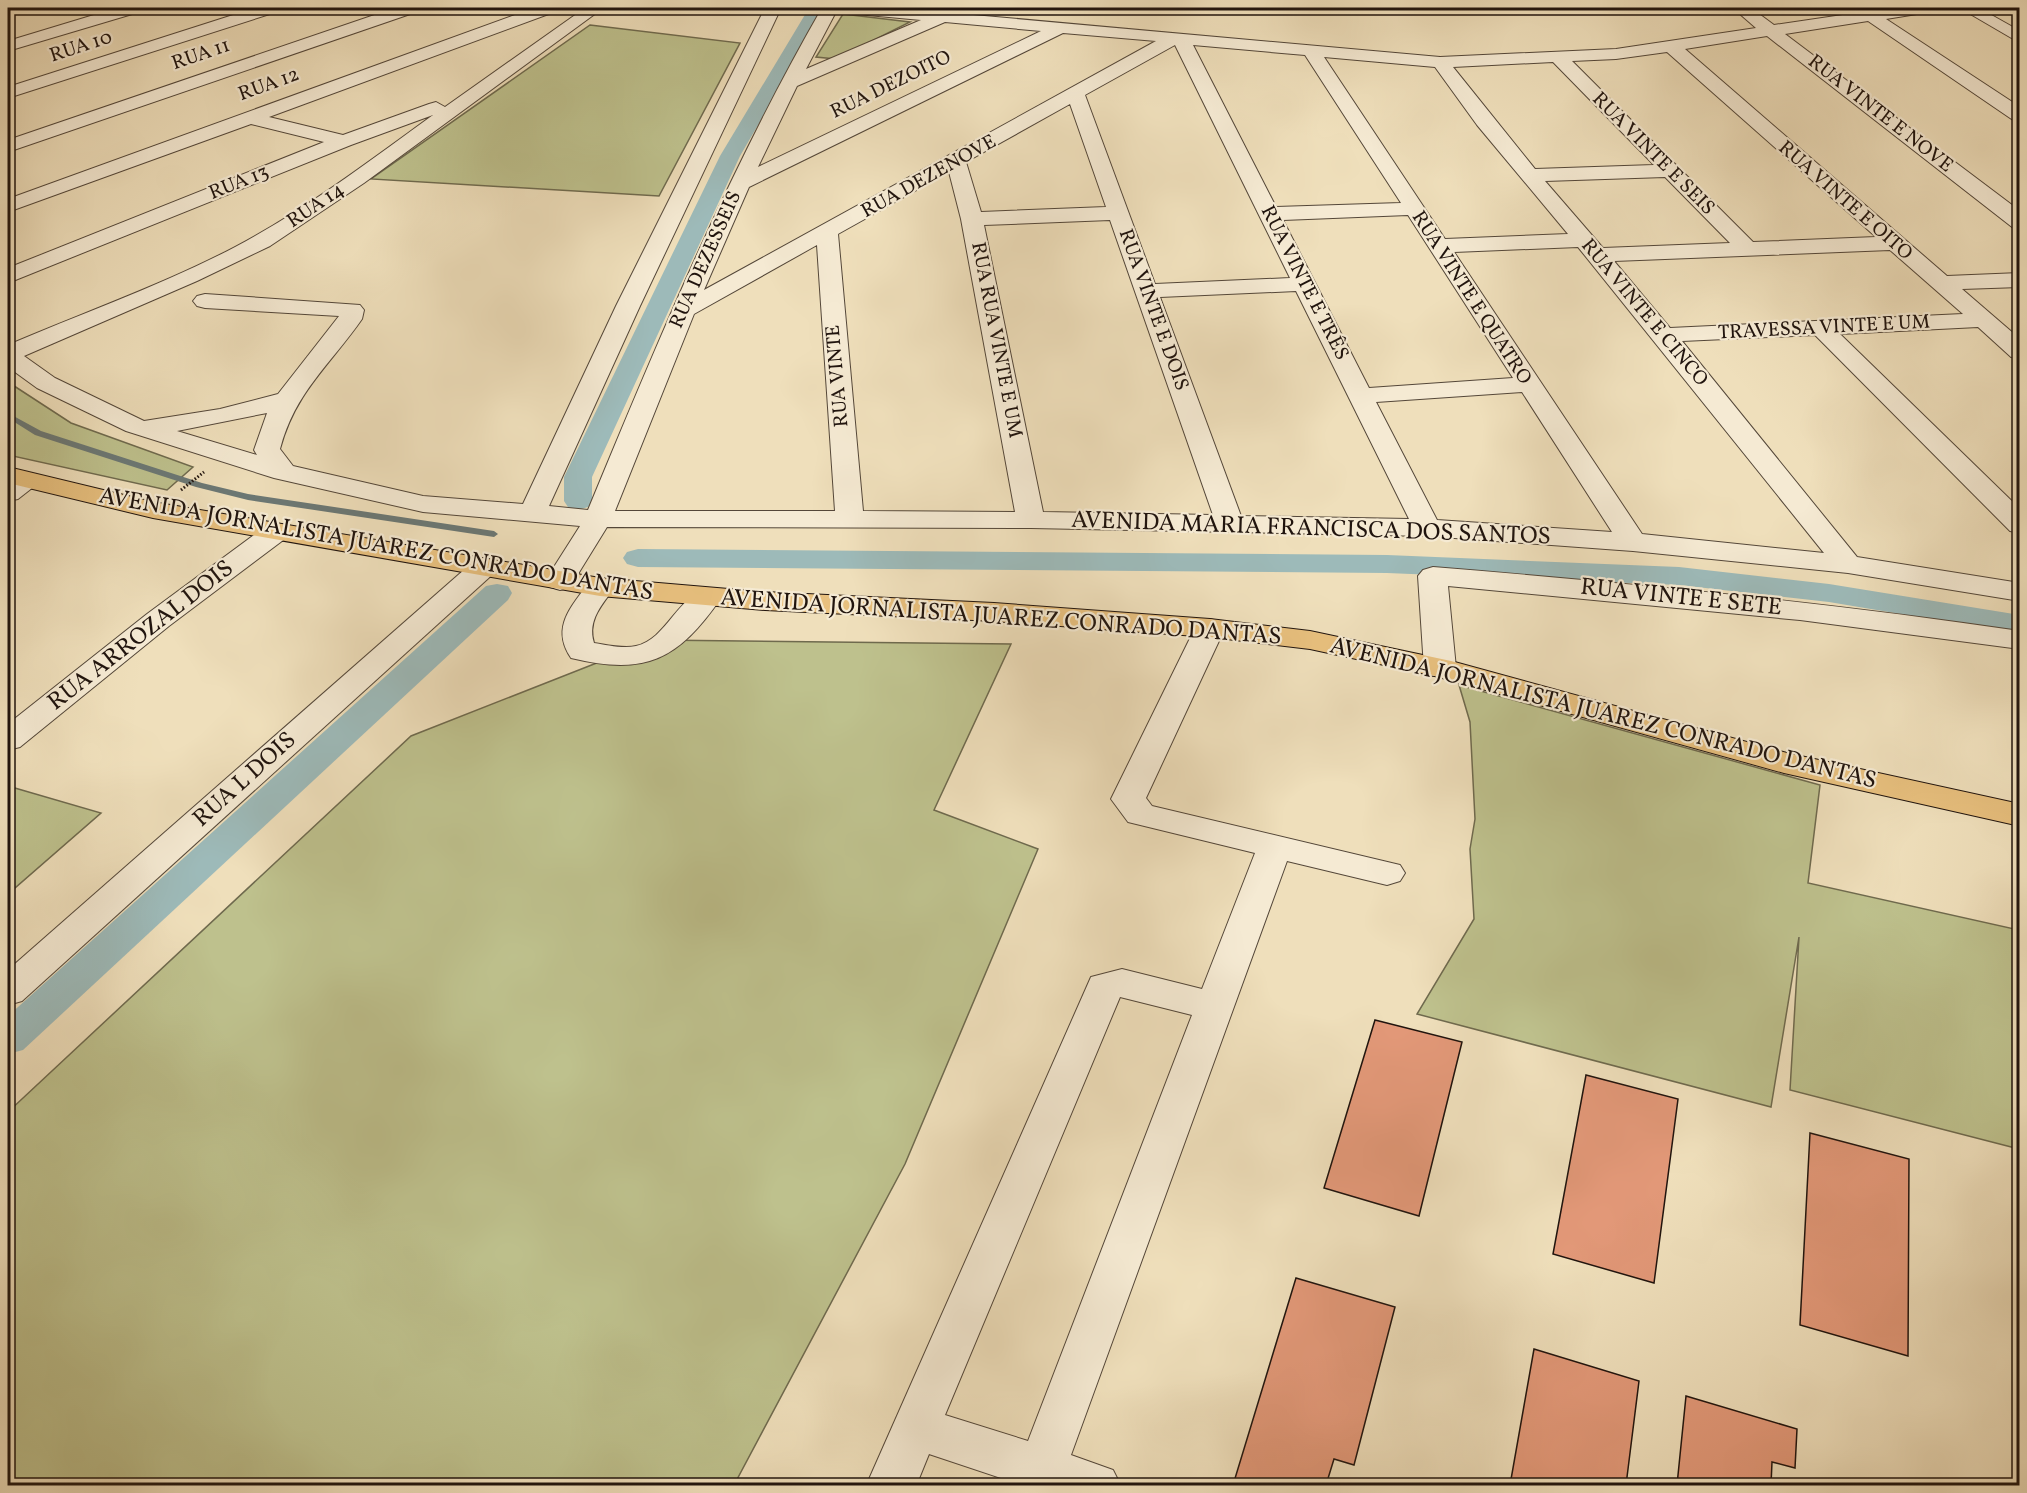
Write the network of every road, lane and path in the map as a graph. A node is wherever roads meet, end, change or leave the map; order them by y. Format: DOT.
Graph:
graph roads {
  1 [pos="133,8"];
  2 [pos="270,8"];
  3 [pos="410,8"];
  4 [pos="548,8"];
  5 [pos="595,8"];
  6 [pos="773,8"];
  7 [pos="830,8"];
  8 [pos="846,8"];
  9 [pos="1741,8"];
  10 [pos="1923,8"];
  11 [pos="1968,8"];
  12 [pos="1863,11"];
  13 [pos="945,16"];
  14 [pos="361,24"];
  15 [pos="1060,28"];
  16 [pos="1772,31"];
  17 [pos="395,32"];
  18 [pos="415,37"];
  19 [pos="2019,38"];
  20 [pos="1178,39"];
  21 [pos="444,44"];
  22 [pos="8,46"];
  23 [pos="1673,48"];
  24 [pos="1312,52"];
  25 [pos="120,57"];
  26 [pos="1558,58"];
  27 [pos="1440,62"];
  28 [pos="152,65"];
  29 [pos="173,70"];
  30 [pos="204,78"];
  31 [pos="787,84"];
  32 [pos="8,93"];
  33 [pos="473,94"];
  34 [pos="1076,95"];
  35 [pos="2019,116"];
  36 [pos="247,117"];
  37 [pos="344,141"];
  38 [pos="8,146"];
  39 [pos="956,162"];
  40 [pos="1668,171"];
  41 [pos="1529,175"];
  42 [pos="741,183"];
  43 [pos="8,206"];
  44 [pos="1412,209"];
  45 [pos="1118,213"];
  46 [pos="1270,214"];
  47 [pos="972,219"];
  48 [pos="2019,222"];
  49 [pos="827,233"];
  50 [pos="1894,243"];
  51 [pos="1437,246"];
  52 [pos="1589,248"];
  53 [pos="1749,250"];
  54 [pos="8,276"];
  55 [pos="2019,280"];
  56 [pos="1941,283"];
  57 [pos="1304,284"];
  58 [pos="1146,291"];
  59 [pos="205,301"];
  60 [pos="681,312"];
  61 [pos="1984,320"];
  62 [pos="1820,327"];
  63 [pos="1664,335"];
  64 [pos="2019,352"];
  65 [pos="8,355"];
  66 [pos="1528,384"];
  67 [pos="1361,396"];
  68 [pos="284,400"];
  69 [pos="135,426"];
  70 [pos="213,465"];
  71 [pos="284,472"];
  72 [pos="14,483"];
  73 [pos="176,493"];
  74 [pos="533,512"];
  75 [pos="598,519"];
  76 [pos="850,519"];
  77 [pos="1031,520"];
  78 [pos="1230,525"];
  79 [pos="2019,525"];
  80 [pos="1427,528"];
  81 [pos="276,532"];
  82 [pos="1633,542"];
  83 [pos="1848,564"];
  84 [pos="483,568"];
  85 [pos="560,581"];
  86 [pos="600,587"];
  87 [pos="2019,592"];
  88 [pos="706,598"];
  89 [pos="1210,628"];
  90 [pos="2019,640"];
  91 [pos="1440,668"];
  92 [pos="8,740"];
  93 [pos="2019,815"];
  94 [pos="1275,846"];
  95 [pos="1387,873"];
  96 [pos="8,991"];
  97 [pos="1213,1006"];
  98 [pos="917,1428"];
  99 [pos="1042,1468"];
  100 [pos="891,1485"];
  101 [pos="1096,1485"];
  1 -- 22 [label="street"];
  2 -- 25 [label="street, RUA 10"];
  3 -- 14 [label="street, RUA 11"];
  4 -- 21 [label="street, RUA 12"];
  5 -- 33 [label="street, RUA 14"];
  6 -- 74 [label="street, RUA DEZESSEIS"];
  7 -- 31 [label="street, RUA DEZESSEIS"];
  8 -- 13 [label="street"];
  9 -- 16 [label="street, RUA VINTE E NOVE"];
  10 -- 12 [label="street"];
  11 -- 19 [label="street"];
  12 -- 16 [label="street"];
  12 -- 35 [label="street"];
  13 -- 15 [label="street"];
  13 -- 31 [label="street"];
  14 -- 17 [label="street"];
  14 -- 30 [label="street, RUA 11"];
  15 -- 20 [label="street"];
  15 -- 42 [label="street, RUA DEZOITO"];
  16 -- 23 [label="street"];
  16 -- 48 [label="street, RUA VINTE E NOVE"];
  18 -- 21 [label="street"];
  20 -- 24 [label="street"];
  20 -- 34 [label="street, RUA DEZENOVE"];
  20 -- 46 [label="street, RUA VINTE E TRÊS"];
  21 -- 36 [label="street, RUA 12"];
  23 -- 26 [label="street"];
  23 -- 50 [label="street, RUA VINTE E OITO"];
  24 -- 27 [label="street"];
  24 -- 44 [label="street, RUA VINTE E QUATRO"];
  25 -- 28 [label="street"];
  25 -- 32 [label="street, RUA 10"];
  26 -- 27 [label="street"];
  26 -- 40 [label="street, RUA VINTE E SEIS"];
  27 -- 41 [label="street, RUA VINTE E CINCO"];
  29 -- 30 [label="street"];
  30 -- 38 [label="street, RUA 11"];
  31 -- 42 [label="street, RUA DEZESSEIS"];
  33 -- 37 [label="street, RUA 13"];
  33 -- 65 [label="street, RUA 14"];
  34 -- 39 [label="street, RUA DEZENOVE"];
  34 -- 45 [label="street, RUA VINTE E DOIS"];
  36 -- 37 [label="street"];
  36 -- 43 [label="street, RUA 12"];
  37 -- 54 [label="street, RUA 13"];
  39 -- 47 [label="street, RUA RUA VINTE E UM"];
  39 -- 49 [label="street, RUA DEZENOVE"];
  40 -- 41 [label="street"];
  40 -- 53 [label="street, RUA VINTE E SEIS"];
  41 -- 52 [label="street, RUA VINTE E CINCO"];
  42 -- 60 [label="street, RUA DEZESSEIS"];
  44 -- 46 [label="street"];
  44 -- 51 [label="street, RUA VINTE E QUATRO"];
  45 -- 47 [label="street"];
  45 -- 58 [label="street, RUA VINTE E DOIS"];
  46 -- 57 [label="street, RUA VINTE E TRÊS"];
  47 -- 77 [label="street, RUA RUA VINTE E UM"];
  49 -- 60 [label="street, RUA DEZENOVE"];
  49 -- 76 [label="street, RUA VINTE"];
  50 -- 53 [label="street"];
  50 -- 56 [label="street, RUA VINTE E OITO"];
  51 -- 52 [label="street"];
  51 -- 66 [label="street, RUA VINTE E QUATRO"];
  52 -- 53 [label="street"];
  52 -- 63 [label="street, RUA VINTE E CINCO"];
  55 -- 56 [label="street"];
  56 -- 61 [label="street, RUA VINTE E OITO"];
  57 -- 58 [label="street"];
  57 -- 67 [label="street, RUA VINTE E TRÊS"];
  58 -- 78 [label="street, RUA VINTE E DOIS"];
  59 -- 68 [label="street"];
  60 -- 75 [label="street, RUA DEZESSEIS"];
  61 -- 62 [label="street, TRAVESSA VINTE E UM"];
  61 -- 64 [label="street, RUA VINTE E OITO"];
  62 -- 63 [label="street, TRAVESSA VINTE E UM"];
  62 -- 79 [label="street"];
  63 -- 83 [label="street, RUA VINTE E CINCO"];
  65 -- 69 [label="street, AVENIDA MARIA FRANCISCA DOS SANTOS"];
  66 -- 67 [label="street"];
  66 -- 82 [label="street, RUA VINTE E QUATRO"];
  67 -- 80 [label="street, RUA VINTE E TRÊS"];
  68 -- 69 [label="street"];
  68 -- 71 [label="street"];
  69 -- 71 [label="street, AVENIDA MARIA FRANCISCA DOS SANTOS"];
  70 -- 73 [label="path"];
  71 -- 74 [label="street, AVENIDA MARIA FRANCISCA DOS SANTOS"];
  72 -- 81 [label="main road, AVENIDA JORNALISTA JUAREZ CONRADO DANTAS"];
  74 -- 75 [label="street, AVENIDA MARIA FRANCISCA DOS SANTOS"];
  75 -- 76 [label="street, AVENIDA MARIA FRANCISCA DOS SANTOS"];
  75 -- 85 [label="street, RUA DEZESSEIS"];
  76 -- 77 [label="street, AVENIDA MARIA FRANCISCA DOS SANTOS"];
  77 -- 78 [label="street, AVENIDA MARIA FRANCISCA DOS SANTOS"];
  78 -- 80 [label="street, AVENIDA MARIA FRANCISCA DOS SANTOS"];
  80 -- 82 [label="street, AVENIDA MARIA FRANCISCA DOS SANTOS"];
  81 -- 84 [label="main road, AVENIDA JORNALISTA JUAREZ CONRADO DANTAS"];
  81 -- 92 [label="street, RUA ARROZAL DOIS"];
  82 -- 83 [label="street, AVENIDA MARIA FRANCISCA DOS SANTOS"];
  83 -- 87 [label="street, AVENIDA MARIA FRANCISCA DOS SANTOS"];
  84 -- 85 [label="main road, AVENIDA JORNALISTA JUAREZ CONRADO DANTAS"];
  84 -- 96 [label="street, RUA L DOIS"];
  85 -- 86 [label="main road, AVENIDA JORNALISTA JUAREZ CONRADO DANTAS"];
  86 -- 88 [label="main road, AVENIDA JORNALISTA JUAREZ CONRADO DANTAS"];
  86 -- 88 [label="street"];
  88 -- 89 [label="main road, AVENIDA JORNALISTA JUAREZ CONRADO DANTAS"];
  89 -- 91 [label="main road, AVENIDA JORNALISTA JUAREZ CONRADO DANTAS"];
  89 -- 94 [label="street"];
  90 -- 91 [label="street, RUA VINTE E SETE"];
  91 -- 93 [label="main road, AVENIDA JORNALISTA JUAREZ CONRADO DANTAS"];
  94 -- 95 [label="street"];
  94 -- 97 [label="street"];
  97 -- 98 [label="street"];
  97 -- 99 [label="street"];
  98 -- 99 [label="street"];
  98 -- 100 [label="street"];
  99 -- 101 [label="street"];
}
